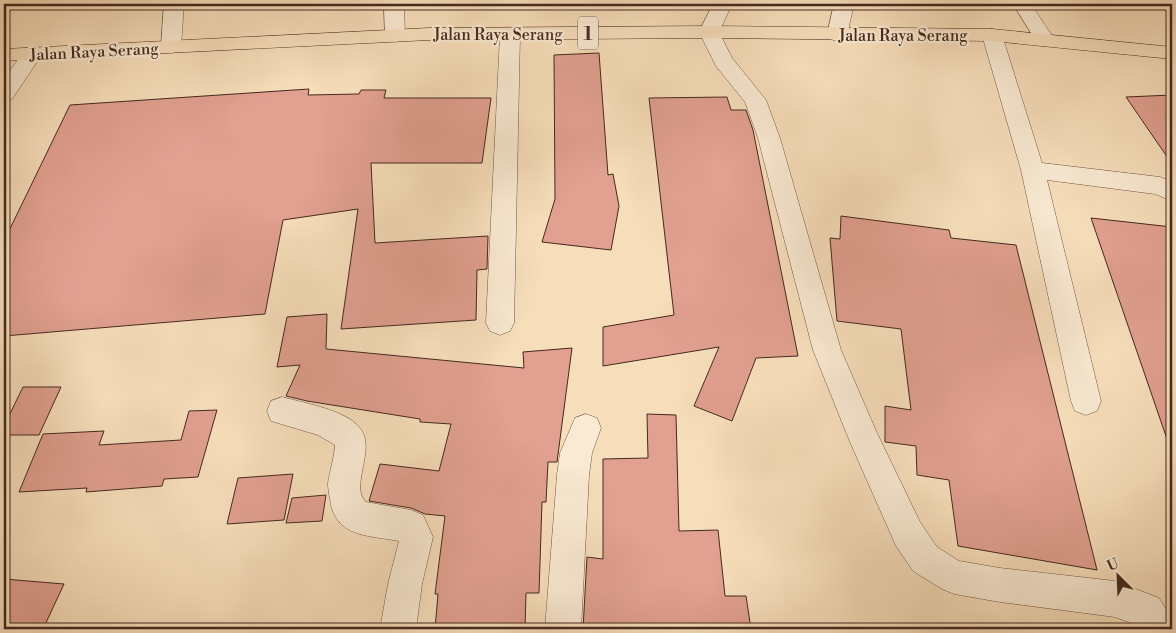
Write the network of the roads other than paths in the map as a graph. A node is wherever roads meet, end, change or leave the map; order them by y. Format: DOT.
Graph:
graph roads {
  1 [pos="174,4"];
  2 [pos="394,4"];
  3 [pos="722,4"];
  4 [pos="844,4"];
  5 [pos="1022,4"];
  6 [pos="709,32"];
  7 [pos="510,34"];
  8 [pos="837,35"];
  9 [pos="992,35"];
  10 [pos="395,36"];
  11 [pos="1045,40"];
  12 [pos="170,47"];
  13 [pos="33,53"];
  14 [pos="1172,53"];
  15 [pos="4,55"];
  16 [pos="4,94"];
  17 [pos="1033,170"];
  18 [pos="1172,192"];
  19 [pos="500,323"];
  20 [pos="1086,401"];
  21 [pos="282,411"];
  22 [pos="586,428"];
  23 [pos="398,629"];
  24 [pos="563,629"];
  25 [pos="1157,629"];
  1 -- 12 [label="street"];
  2 -- 10 [label="street"];
  3 -- 6 [label="street"];
  4 -- 8 [label="street"];
  5 -- 11 [label="street"];
  6 -- 7 [label="highway, Jalan Raya Serang / 1"];
  6 -- 8 [label="highway, Jalan Raya Serang / 1"];
  6 -- 25 [label="street"];
  7 -- 10 [label="highway, Jalan Raya Serang / 1"];
  7 -- 19 [label="street"];
  8 -- 9 [label="highway, Jalan Raya Serang / 1"];
  9 -- 11 [label="highway, Jalan Raya Serang / 1"];
  9 -- 17 [label="street"];
  10 -- 12 [label="highway, Jalan Raya Serang / 1"];
  11 -- 14 [label="highway, Jalan Raya Serang / 1"];
  12 -- 13 [label="highway, Jalan Raya Serang / 1"];
  13 -- 15 [label="highway, Jalan Raya Serang / 1"];
  13 -- 16 [label="street"];
  17 -- 18 [label="street"];
  17 -- 20 [label="street"];
  21 -- 23 [label="street"];
  22 -- 24 [label="street"];
}
